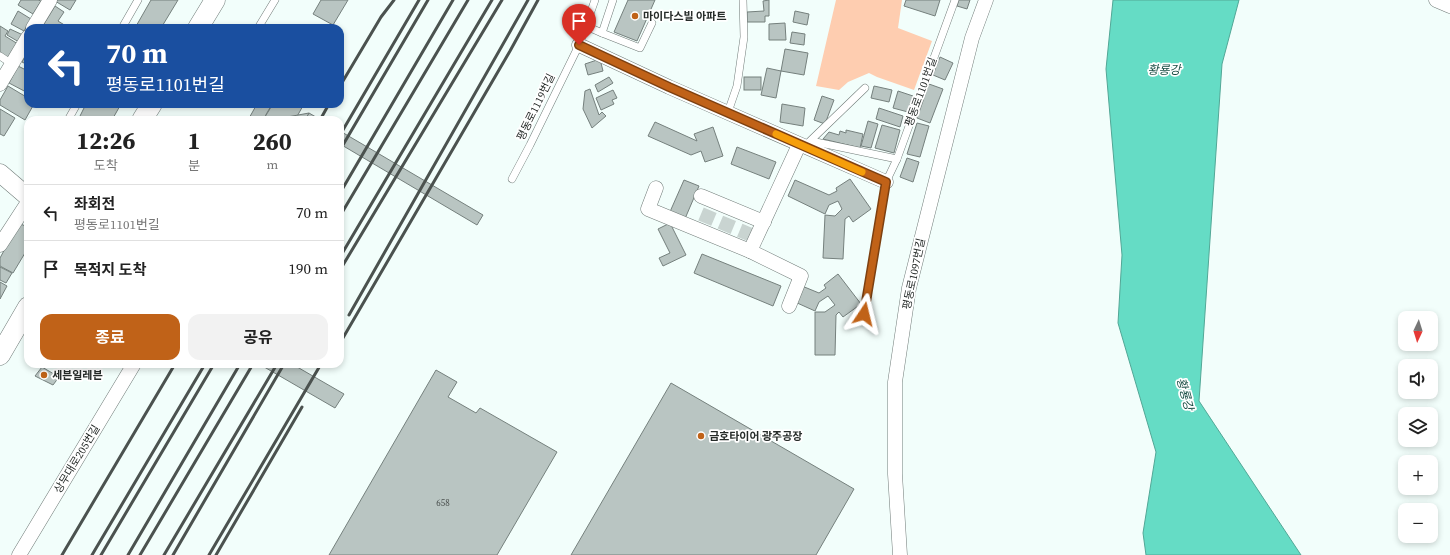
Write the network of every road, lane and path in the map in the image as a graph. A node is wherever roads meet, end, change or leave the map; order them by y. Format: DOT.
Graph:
graph roads {
  1 [pos="50,0"];
  2 [pos="138,0"];
  3 [pos="215,0"];
  4 [pos="275,0"];
  5 [pos="595,0"];
  6 [pos="613,0"];
  7 [pos="743,0"];
  8 [pos="954,0"];
  9 [pos="986,0"];
  10 [pos="1436,0"];
  11 [pos="1450,6"];
  12 [pos="652,23"];
  13 [pos="35,24"];
  14 [pos="124,24"];
  15 [pos="200,24"];
  16 [pos="260,24"];
  17 [pos="586,26"];
  18 [pos="602,33"];
  19 [pos="24,44"];
  20 [pos="579,45"];
  21 [pos="0,56"];
  22 [pos="12,64"];
  23 [pos="0,84"];
  24 [pos="865,88"];
  25 [pos="728,112"];
  26 [pos="804,144"];
  27 [pos="897,159"];
  28 [pos="0,173"];
  29 [pos="512,179"];
  30 [pos="886,182"];
  31 [pos="656,188"];
  32 [pos="24,193"];
  33 [pos="701,196"];
  34 [pos="24,201"];
  35 [pos="764,222"];
  36 [pos="0,245"];
  37 [pos="750,251"];
  38 [pos="789,306"];
  39 [pos="24,314"];
  40 [pos="864,314"];
  41 [pos="0,355"];
  42 [pos="132,368"];
  43 [pos="19,555"];
  44 [pos="900,555"];
  1 -- 13 [label="street"];
  2 -- 14 [label="lane"];
  3 -- 15 [label="main road"];
  4 -- 16 [label="lane"];
  5 -- 17 [label="lane, 평동로1119번길"];
  6 -- 18 [label="lane"];
  7 -- 25 [label="lane"];
  8 -- 27 [label="lane, 평동로1101번길"];
  9 -- 44 [label="street, 평동로1097번길"];
  10 -- 11 [label="street"];
  12 -- 18 [label="lane"];
  17 -- 18 [label="lane"];
  17 -- 20 [label="lane, 평동로1119번길"];
  19 -- 22 [label="street"];
  20 -- 25 [label="street"];
  20 -- 29 [label="lane, 평동로1119번길"];
  21 -- 22 [label="lane"];
  22 -- 23 [label="street"];
  24 -- 26 [label="lane"];
  25 -- 26 [label="street"];
  26 -- 27 [label="lane"];
  26 -- 30 [label="street"];
  26 -- 35 [label="street"];
  27 -- 30 [label="lane, 평동로1101번길"];
  28 -- 32 [label="street"];
  30 -- 40 [label="lane, 평동로1101번길"];
  31 -- 37 [label="street"];
  33 -- 35 [label="street"];
  34 -- 36 [label="street"];
  35 -- 37 [label="street"];
  37 -- 38 [label="street"];
  39 -- 41 [label="main road"];
  42 -- 43 [label="street, 상무대로205번길"];
}
